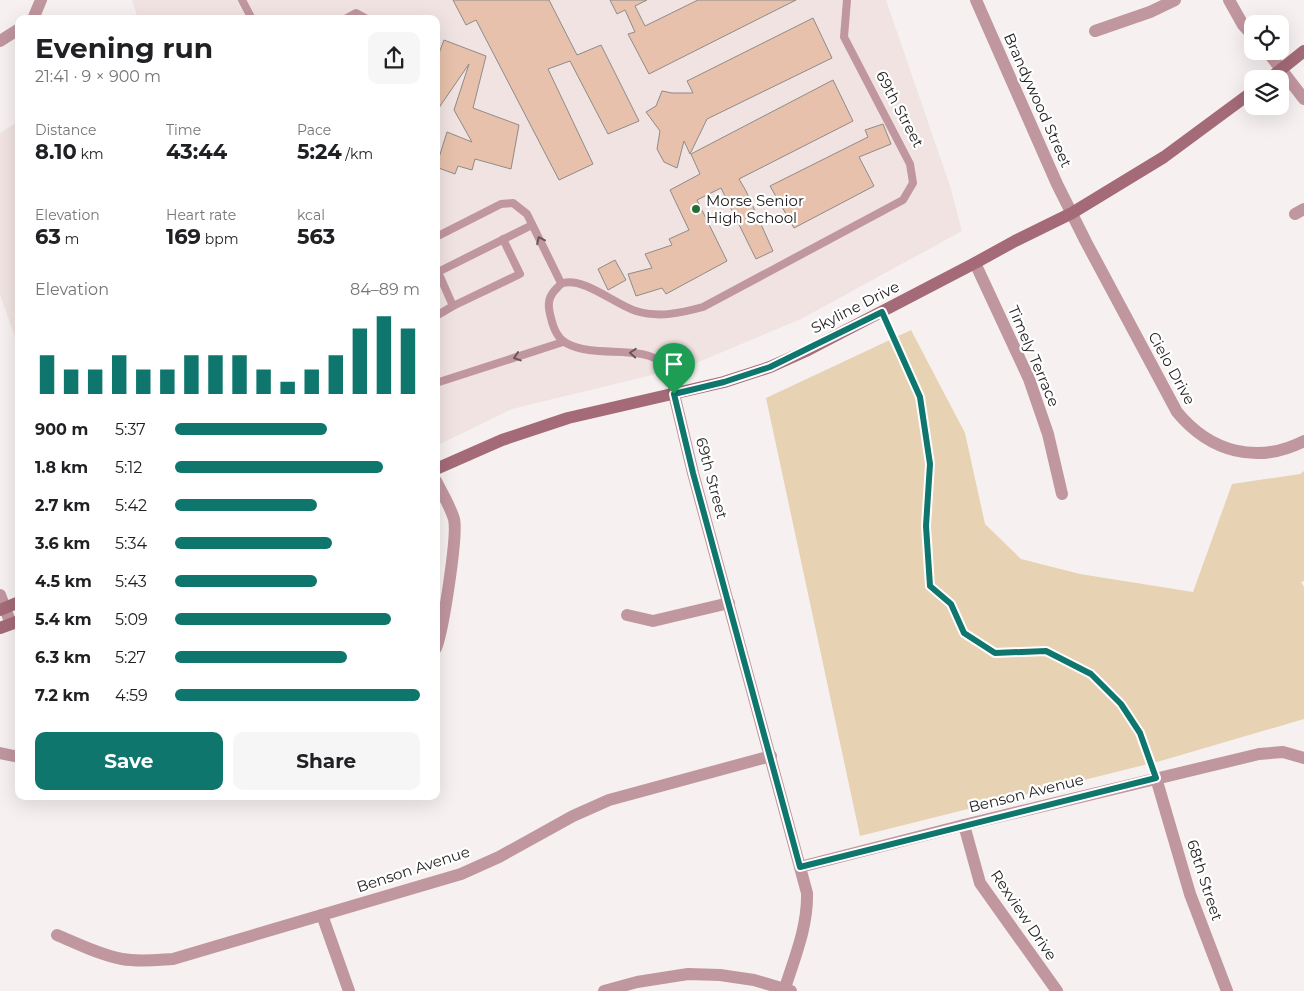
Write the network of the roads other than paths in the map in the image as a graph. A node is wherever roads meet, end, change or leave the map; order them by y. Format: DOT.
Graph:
graph roads {
  1 [pos="242,0"];
  2 [pos="847,0"];
  3 [pos="976,0"];
  4 [pos="1175,0"];
  5 [pos="1229,0"];
  6 [pos="250,15"];
  7 [pos="1244,26"];
  8 [pos="1095,30"];
  9 [pos="15,32"];
  10 [pos="0,41"];
  11 [pos="1304,51"];
  12 [pos="1274,60"];
  13 [pos="1282,69"];
  14 [pos="1244,98"];
  15 [pos="1304,99"];
  16 [pos="1072,214"];
  17 [pos="532,225"];
  18 [pos="440,235"];
  19 [pos="503,239"];
  20 [pos="975,263"];
  21 [pos="440,271"];
  22 [pos="440,277"];
  23 [pos="561,283"];
  24 [pos="453,306"];
  25 [pos="882,312"];
  26 [pos="440,314"];
  27 [pos="563,342"];
  28 [pos="440,382"];
  29 [pos="674,394"];
  30 [pos="1304,441"];
  31 [pos="440,467"];
  32 [pos="440,490"];
  33 [pos="1062,494"];
  34 [pos="0,595"];
  35 [pos="729,603"];
  36 [pos="15,604"];
  37 [pos="2,609"];
  38 [pos="627,615"];
  39 [pos="10,625"];
  40 [pos="440,634"];
  41 [pos="0,753"];
  42 [pos="15,755"];
  43 [pos="771,756"];
  44 [pos="1304,758"];
  45 [pos="1156,778"];
  46 [pos="964,825"];
  47 [pos="800,867"];
  48 [pos="322,915"];
  49 [pos="57,935"];
  50 [pos="786,990"];
  51 [pos="350,991"];
  52 [pos="604,991"];
  53 [pos="1057,991"];
  54 [pos="1227,991"];
  1 -- 6 [label="lane"];
  2 -- 23 [label="lane, 69th Street"];
  3 -- 16 [label="street, Brandywood Street"];
  4 -- 8 [label="street"];
  5 -- 7 [label="street"];
  9 -- 10 [label="street"];
  11 -- 13 [label="main road"];
  12 -- 13 [label="street"];
  13 -- 15 [label="street"];
  14 -- 16 [label="main road, Skyline Drive"];
  16 -- 20 [label="main road, Skyline Drive"];
  16 -- 30 [label="street, Cielo Drive"];
  17 -- 18 [label="lane"];
  17 -- 19 [label="lane"];
  23 -- 17 [label="lane, one-way"];
  19 -- 21 [label="lane"];
  19 -- 24 [label="lane"];
  20 -- 25 [label="main road, Skyline Drive"];
  20 -- 33 [label="street, Timely Terrace"];
  22 -- 24 [label="lane"];
  23 -- 27 [label="lane"];
  24 -- 26 [label="lane"];
  25 -- 29 [label="main road, Skyline Drive"];
  25 -- 45 [label="lane"];
  27 -- 28 [label="lane, one-way"];
  29 -- 27 [label="lane, 69th Street, one-way"];
  29 -- 31 [label="main road, Skyline Drive"];
  29 -- 35 [label="street, 69th Street"];
  32 -- 40 [label="street"];
  34 -- 37 [label="street"];
  35 -- 38 [label="street"];
  35 -- 43 [label="street, 69th Street"];
  36 -- 37 [label="main road"];
  37 -- 39 [label="street"];
  41 -- 42 [label="street"];
  43 -- 47 [label="street, 69th Street"];
  43 -- 48 [label="street, Benson Avenue"];
  44 -- 45 [label="street, Benson Avenue"];
  45 -- 46 [label="street, Benson Avenue"];
  45 -- 54 [label="street, 68th Street"];
  46 -- 47 [label="street, Benson Avenue"];
  46 -- 53 [label="street, Rexview Drive"];
  47 -- 50 [label="street, 69th Street"];
  48 -- 49 [label="street, Benson Avenue"];
  48 -- 51 [label="street"];
  50 -- 52 [label="street"];
}
